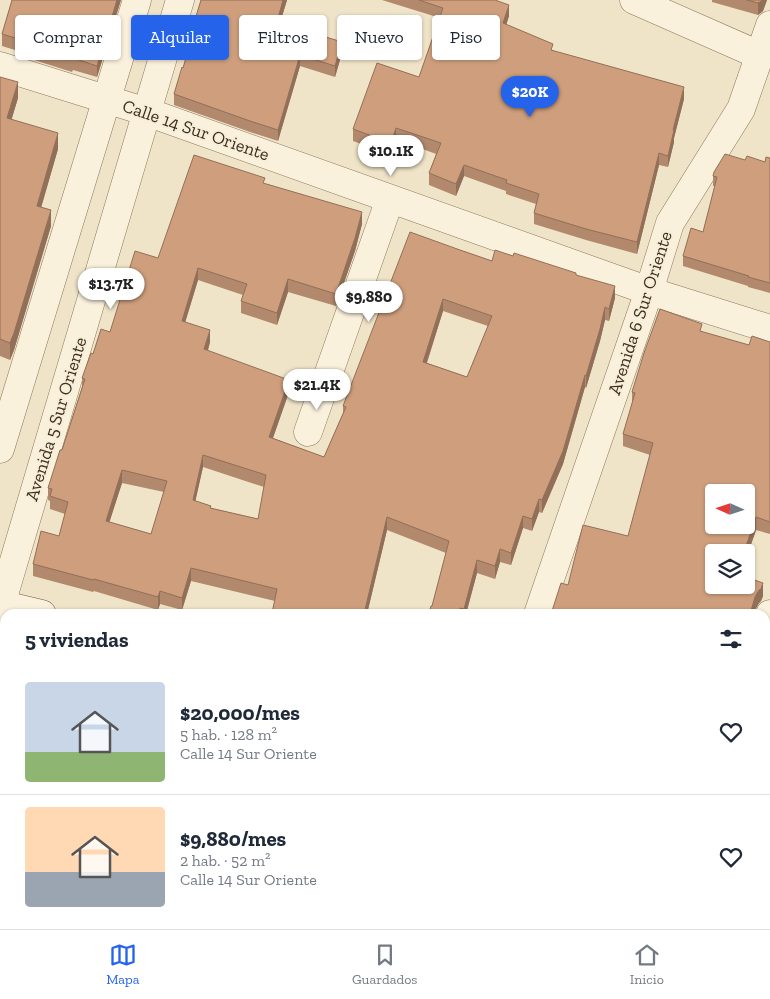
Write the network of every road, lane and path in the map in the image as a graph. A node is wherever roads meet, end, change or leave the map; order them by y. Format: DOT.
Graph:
graph roads {
  1 [pos="137,0"];
  2 [pos="180,0"];
  3 [pos="634,0"];
  4 [pos="770,25"];
  5 [pos="759,55"];
  6 [pos="0,66"];
  7 [pos="107,98"];
  8 [pos="147,112"];
  9 [pos="390,199"];
  10 [pos="649,291"];
  11 [pos="770,329"];
  12 [pos="308,432"];
  13 [pos="0,448"];
  14 [pos="0,605"];
  15 [pos="19,609"];
  16 [pos="540,609"];
  1 -- 7 [label="street"];
  2 -- 8 [label="street, Avenida 5 Sur Oriente"];
  3 -- 5 [label="street"];
  4 -- 5 [label="street, Avenida 6 Sur Oriente"];
  5 -- 10 [label="street, Avenida 6 Sur Oriente"];
  6 -- 7 [label="street, Calle 14 Sur Oriente"];
  7 -- 8 [label="street, Calle 14 Sur Oriente"];
  7 -- 13 [label="street"];
  8 -- 9 [label="street, Calle 14 Sur Oriente"];
  8 -- 14 [label="street, Avenida 5 Sur Oriente"];
  9 -- 10 [label="street, Calle 14 Sur Oriente"];
  9 -- 12 [label="street"];
  10 -- 11 [label="street, Calle 14 Sur Oriente"];
  10 -- 16 [label="street, Avenida 6 Sur Oriente"];
  14 -- 15 [label="street"];
}
